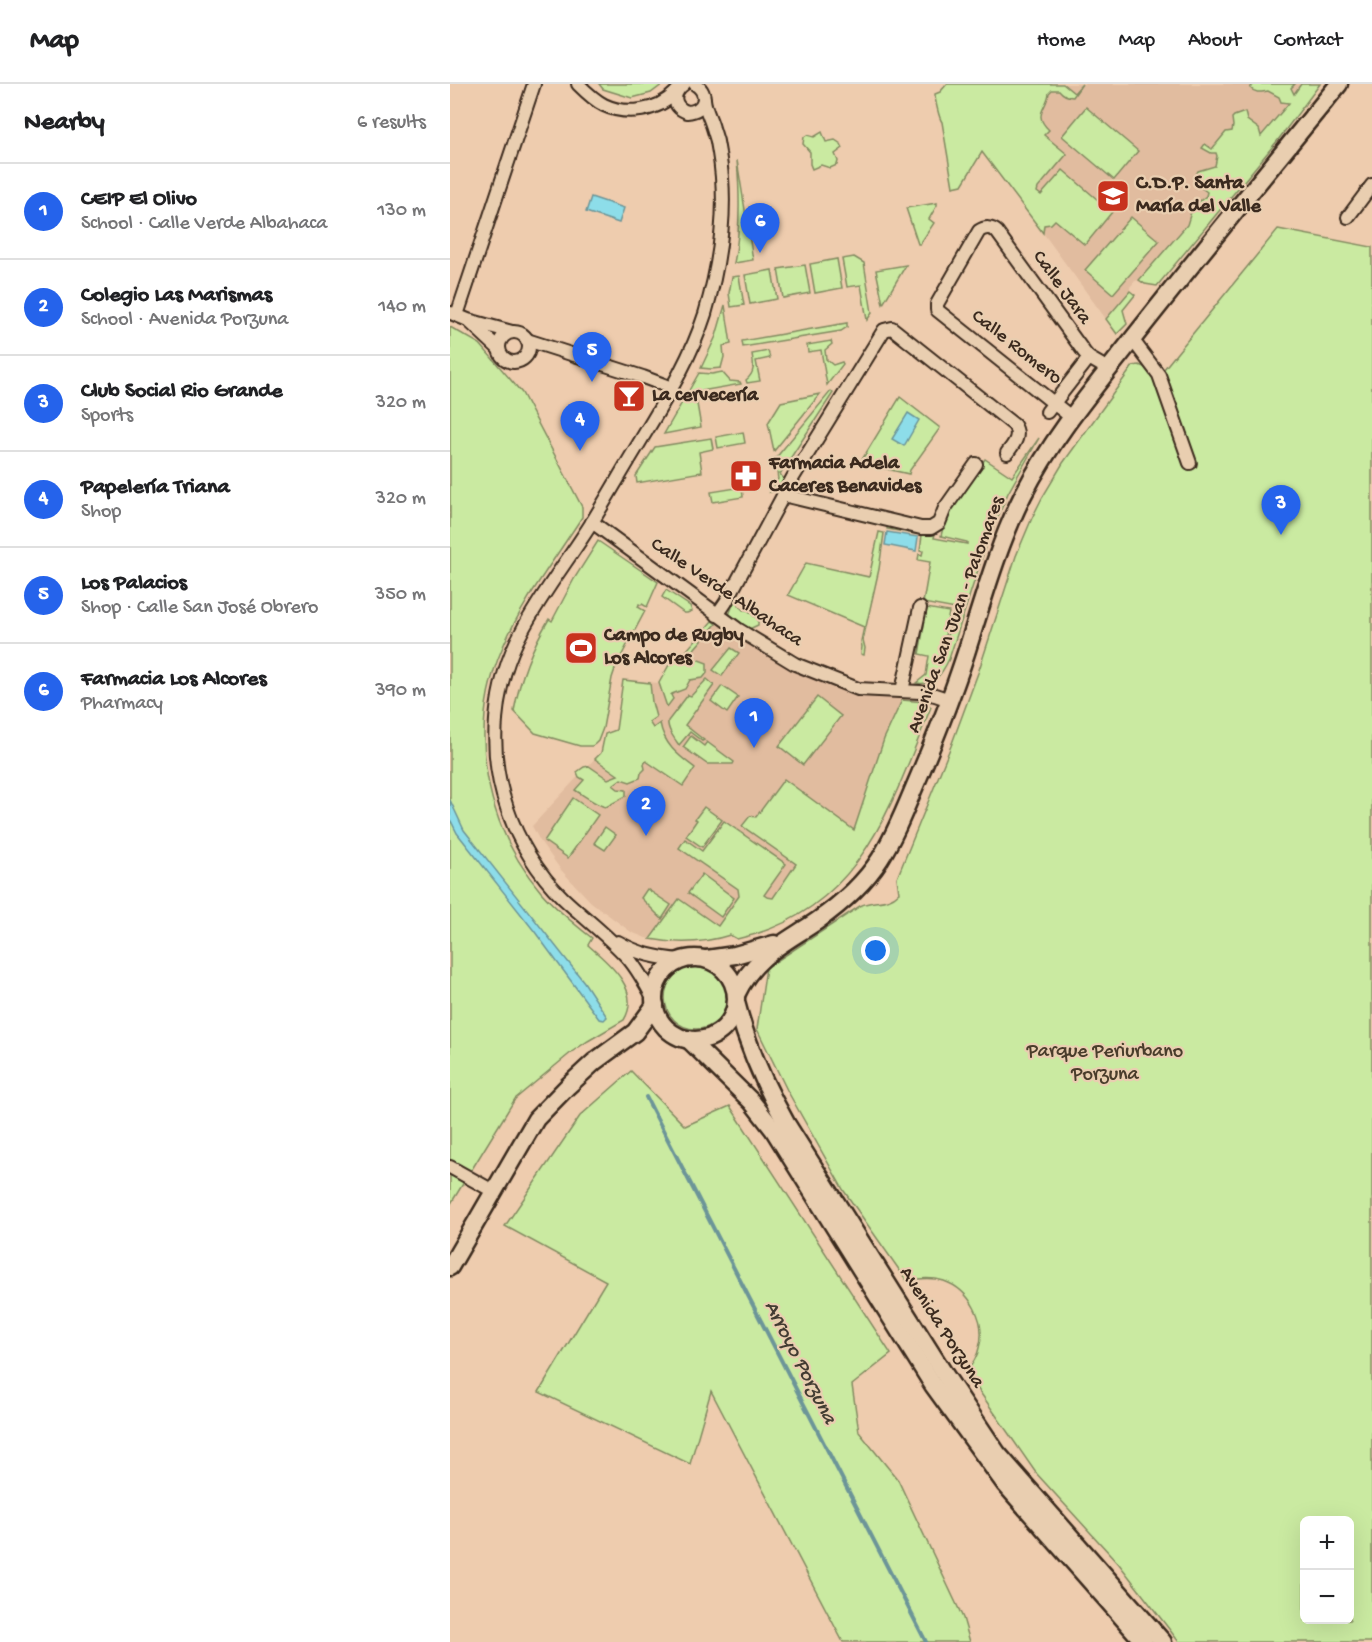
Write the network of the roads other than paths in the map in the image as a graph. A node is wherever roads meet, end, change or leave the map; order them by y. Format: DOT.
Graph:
graph roads {
  1 [pos="532,84"];
  2 [pos="579,84"];
  3 [pos="1337,84"];
  4 [pos="680,87"];
  5 [pos="700,89"];
  6 [pos="687,112"];
  7 [pos="717,146"];
  8 [pos="1372,185"];
  9 [pos="1348,217"];
  10 [pos="937,310"];
  11 [pos="458,316"];
  12 [pos="512,332"];
  13 [pos="1132,339"];
  14 [pos="527,340"];
  15 [pos="499,349"];
  16 [pos="1089,358"];
  17 [pos="1108,369"];
  18 [pos="672,388"];
  19 [pos="1051,408"];
  20 [pos="1071,417"];
  21 [pos="1007,453"];
  22 [pos="1190,463"];
  23 [pos="976,464"];
  24 [pos="781,499"];
  25 [pos="592,522"];
  26 [pos="879,525"];
  27 [pos="920,608"];
  28 [pos="717,615"];
  29 [pos="902,691"];
  30 [pos="950,700"];
  31 [pos="604,934"];
  32 [pos="789,939"];
  33 [pos="707,959"];
  34 [pos="681,960"];
  35 [pos="736,999"];
  36 [pos="654,1002"];
  37 [pos="682,1037"];
  38 [pos="621,1042"];
  39 [pos="450,1167"];
  40 [pos="493,1191"];
  41 [pos="450,1267"];
  42 [pos="1144,1642"];
  43 [pos="1163,1642"];
  1 -- 11 [label="street"];
  2 -- 4 [label="street"];
  3 -- 13 [label="street, Avenida San Juan - Palomares"];
  4 -- 6 [label="street"];
  5 -- 6 [label="street"];
  5 -- 7 [label="street"];
  6 -- 7 [label="street"];
  7 -- 18 [label="street"];
  8 -- 9 [label="street"];
  10 -- 16 [label="street, Calle Jara"];
  10 -- 19 [label="street, Calle Romero"];
  11 -- 12 [label="street"];
  11 -- 15 [label="street"];
  12 -- 14 [label="street"];
  12 -- 15 [label="street"];
  13 -- 17 [label="street, Avenida San Juan - Palomares"];
  13 -- 22 [label="street"];
  14 -- 15 [label="street"];
  14 -- 18 [label="street"];
  16 -- 17 [label="street, Calle Jara"];
  16 -- 19 [label="street"];
  17 -- 20 [label="street, Avenida San Juan - Palomares"];
  18 -- 25 [label="street"];
  19 -- 20 [label="street, Calle Romero"];
  20 -- 30 [label="street, Avenida San Juan - Palomares"];
  21 -- 24 [label="street"];
  23 -- 24 [label="street"];
  24 -- 26 [label="street"];
  24 -- 28 [label="street"];
  25 -- 28 [label="street, Calle Verde Albahaca"];
  25 -- 31 [label="street"];
  27 -- 29 [label="street"];
  28 -- 29 [label="street, Calle Verde Albahaca"];
  29 -- 30 [label="street, Calle Verde Albahaca"];
  30 -- 32 [label="street, Avenida San Juan - Palomares"];
  31 -- 34 [label="street"];
  31 -- 36 [label="street"];
  32 -- 33 [label="street"];
  32 -- 35 [label="street"];
  33 -- 34 [label="street"];
  33 -- 35 [label="street"];
  34 -- 36 [label="street"];
  35 -- 37 [label="street"];
  35 -- 43 [label="street, Avenida Porzuna"];
  36 -- 37 [label="street"];
  36 -- 38 [label="street"];
  37 -- 38 [label="street"];
  37 -- 42 [label="street, Avenida Porzuna"];
  38 -- 40 [label="street"];
  39 -- 40 [label="street"];
  40 -- 41 [label="street"];
}
